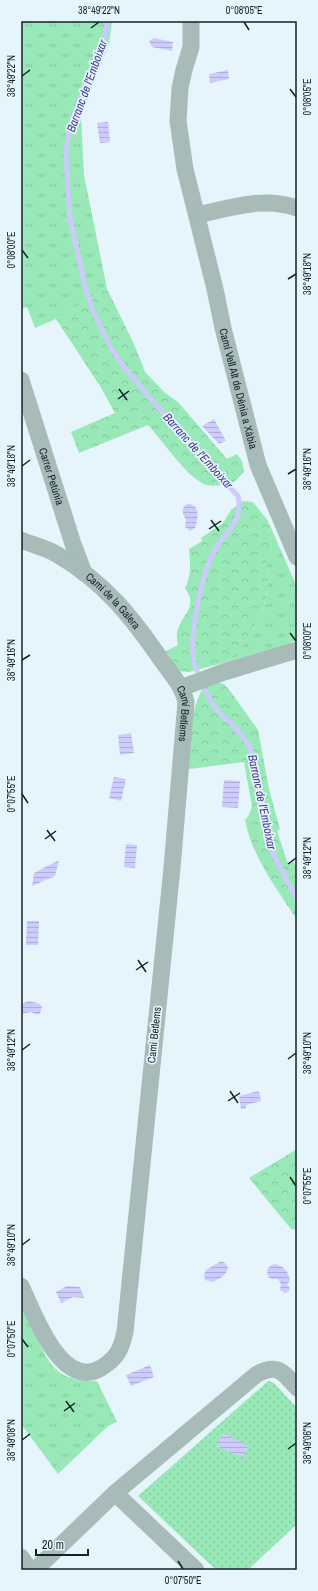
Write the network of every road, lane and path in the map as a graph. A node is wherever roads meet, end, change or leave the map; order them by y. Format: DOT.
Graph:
graph roads {
  1 [pos="191,21"];
  2 [pos="297,208"];
  3 [pos="197,215"];
  4 [pos="21,380"];
  5 [pos="21,540"];
  6 [pos="297,557"];
  7 [pos="84,572"];
  8 [pos="297,650"];
  9 [pos="181,688"];
  10 [pos="21,1286"];
  11 [pos="297,1388"];
  12 [pos="115,1494"];
  13 [pos="21,1557"];
  14 [pos="30,1570"];
  15 [pos="35,1570"];
  16 [pos="196,1570"];
  1 -- 3 [label="street, Camí Vell Alt de Dénia a Xàbia"];
  2 -- 3 [label="street"];
  3 -- 6 [label="street, Camí Vell Alt de Dénia a Xàbia"];
  4 -- 7 [label="street, Carrer Petúnia"];
  5 -- 7 [label="street, Camí de la Galera"];
  7 -- 9 [label="street, Camí de la Galera"];
  8 -- 9 [label="street, Camí Betlems"];
  9 -- 10 [label="street, Camí Betlems"];
  11 -- 12 [label="street"];
  12 -- 15 [label="street"];
  12 -- 16 [label="street"];
  13 -- 14 [label="street"];
}
